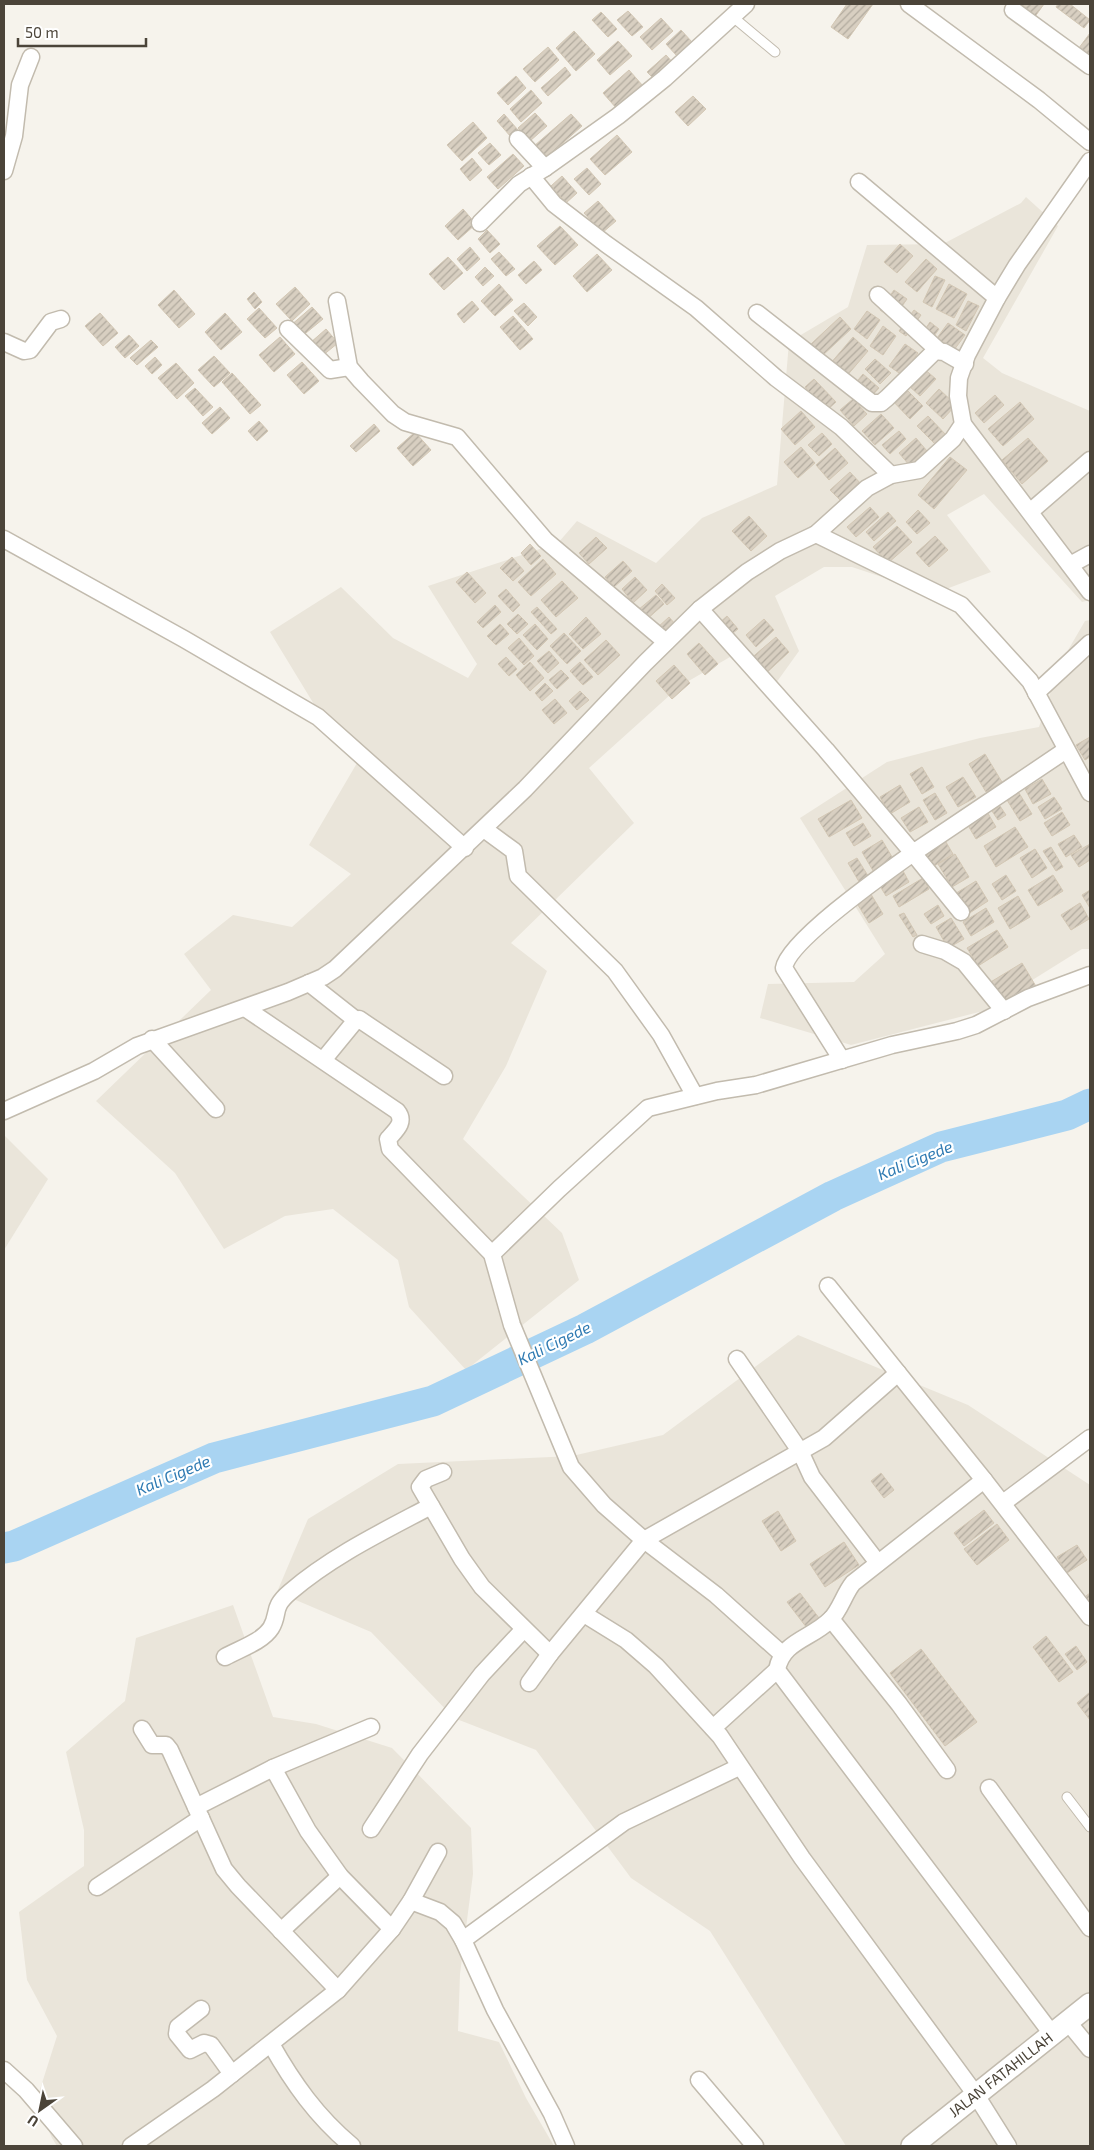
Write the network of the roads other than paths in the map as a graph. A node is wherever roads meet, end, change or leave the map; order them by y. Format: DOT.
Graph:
graph roads {
  1 [pos="746,4"];
  2 [pos="909,4"];
  3 [pos="1013,10"];
  4 [pos="733,16"];
  5 [pos="775,52"];
  6 [pos="31,57"];
  7 [pos="1090,66"];
  8 [pos="518,139"];
  9 [pos="1090,142"];
  10 [pos="1090,161"];
  11 [pos="4,171"];
  12 [pos="538,172"];
  13 [pos="860,182"];
  14 [pos="480,223"];
  15 [pos="878,295"];
  16 [pos="997,298"];
  17 [pos="337,301"];
  18 [pos="757,313"];
  19 [pos="61,319"];
  20 [pos="288,329"];
  21 [pos="4,342"];
  22 [pos="939,351"];
  23 [pos="964,364"];
  24 [pos="349,366"];
  25 [pos="963,424"];
  26 [pos="1090,460"];
  27 [pos="891,474"];
  28 [pos="1031,512"];
  29 [pos="816,534"];
  30 [pos="4,539"];
  31 [pos="1090,554"];
  32 [pos="1070,565"];
  33 [pos="1090,592"];
  34 [pos="700,610"];
  35 [pos="666,642"];
  36 [pos="1090,644"];
  37 [pos="1036,693"];
  38 [pos="1066,750"];
  39 [pos="1090,793"];
  40 [pos="484,829"];
  41 [pos="465,848"];
  42 [pos="913,853"];
  43 [pos="961,912"];
  44 [pos="922,944"];
  45 [pos="1090,975"];
  46 [pos="309,983"];
  47 [pos="245,1008"];
  48 [pos="1004,1010"];
  49 [pos="356,1020"];
  50 [pos="152,1039"];
  51 [pos="324,1059"];
  52 [pos="842,1060"];
  53 [pos="444,1076"];
  54 [pos="695,1096"];
  55 [pos="216,1109"];
  56 [pos="4,1111"];
  57 [pos="492,1254"];
  58 [pos="828,1286"];
  59 [pos="737,1359"];
  60 [pos="898,1373"];
  61 [pos="1090,1438"];
  62 [pos="800,1451"];
  63 [pos="442,1472"];
  64 [pos="984,1480"];
  65 [pos="1003,1503"];
  66 [pos="431,1506"];
  67 [pos="644,1540"];
  68 [pos="878,1563"];
  69 [pos="584,1614"];
  70 [pos="1090,1617"];
  71 [pos="831,1620"];
  72 [pos="524,1629"];
  73 [pos="550,1654"];
  74 [pos="782,1654"];
  75 [pos="225,1656"];
  76 [pos="776,1670"];
  77 [pos="529,1683"];
  78 [pos="371,1727"];
  79 [pos="713,1728"];
  80 [pos="142,1729"];
  81 [pos="739,1767"];
  82 [pos="273,1768"];
  83 [pos="947,1770"];
  84 [pos="989,1788"];
  85 [pos="1067,1797"];
  86 [pos="198,1812"];
  87 [pos="1090,1827"];
  88 [pos="371,1829"];
  89 [pos="438,1852"];
  90 [pos="340,1876"];
  91 [pos="97,1887"];
  92 [pos="411,1901"];
  93 [pos="1090,1928"];
  94 [pos="392,1929"];
  95 [pos="281,1931"];
  96 [pos="463,1940"];
  97 [pos="338,1990"];
  98 [pos="1090,2004"];
  99 [pos="201,2009"];
  100 [pos="1060,2028"];
  101 [pos="271,2044"];
  102 [pos="1090,2049"];
  103 [pos="4,2070"];
  104 [pos="232,2074"];
  105 [pos="700,2080"];
  106 [pos="976,2095"];
  107 [pos="74,2146"];
  108 [pos="131,2146"];
  109 [pos="352,2146"];
  110 [pos="566,2146"];
  111 [pos="755,2146"];
  112 [pos="912,2146"];
  113 [pos="1008,2146"];
  1 -- 4 [label="street"];
  2 -- 9 [label="street"];
  3 -- 7 [label="street"];
  4 -- 5 [label="lane"];
  4 -- 12 [label="street"];
  6 -- 11 [label="street"];
  8 -- 12 [label="street"];
  10 -- 16 [label="street"];
  12 -- 14 [label="street"];
  12 -- 27 [label="street"];
  13 -- 16 [label="street"];
  15 -- 22 [label="street"];
  16 -- 23 [label="street"];
  17 -- 24 [label="street"];
  18 -- 22 [label="street"];
  19 -- 21 [label="street"];
  20 -- 24 [label="street"];
  22 -- 23 [label="street"];
  23 -- 25 [label="street"];
  24 -- 35 [label="street"];
  25 -- 27 [label="street"];
  25 -- 28 [label="street"];
  26 -- 28 [label="street"];
  27 -- 29 [label="street"];
  28 -- 32 [label="street"];
  29 -- 34 [label="street"];
  29 -- 37 [label="street"];
  30 -- 41 [label="street"];
  31 -- 32 [label="street"];
  32 -- 33 [label="street"];
  34 -- 35 [label="street"];
  34 -- 42 [label="street"];
  35 -- 40 [label="street"];
  36 -- 37 [label="street"];
  37 -- 38 [label="street"];
  38 -- 39 [label="street"];
  38 -- 42 [label="street"];
  40 -- 41 [label="street"];
  40 -- 54 [label="street"];
  41 -- 46 [label="street"];
  42 -- 43 [label="street"];
  42 -- 52 [label="street"];
  44 -- 48 [label="street"];
  45 -- 48 [label="street"];
  46 -- 47 [label="street"];
  46 -- 49 [label="street"];
  47 -- 50 [label="street"];
  47 -- 51 [label="street"];
  48 -- 52 [label="street"];
  49 -- 51 [label="street"];
  49 -- 53 [label="street"];
  50 -- 55 [label="street"];
  50 -- 56 [label="street"];
  51 -- 57 [label="street"];
  52 -- 54 [label="street"];
  54 -- 57 [label="street"];
  57 -- 67 [label="street"];
  58 -- 60 [label="street"];
  59 -- 62 [label="street"];
  60 -- 62 [label="street"];
  60 -- 64 [label="street"];
  61 -- 65 [label="street"];
  62 -- 67 [label="street"];
  62 -- 68 [label="street"];
  63 -- 66 [label="street"];
  64 -- 65 [label="street"];
  64 -- 68 [label="street"];
  65 -- 70 [label="street"];
  66 -- 72 [label="street"];
  66 -- 75 [label="street"];
  67 -- 69 [label="street"];
  67 -- 74 [label="street"];
  68 -- 71 [label="street"];
  69 -- 73 [label="street"];
  69 -- 79 [label="street"];
  71 -- 74 [label="street"];
  71 -- 83 [label="street"];
  72 -- 73 [label="street"];
  72 -- 88 [label="street"];
  73 -- 77 [label="street"];
  74 -- 76 [label="street"];
  76 -- 79 [label="street"];
  76 -- 100 [label="street"];
  78 -- 82 [label="street"];
  79 -- 81 [label="street"];
  80 -- 86 [label="street"];
  81 -- 96 [label="street"];
  81 -- 106 [label="street"];
  82 -- 86 [label="street"];
  82 -- 90 [label="street"];
  84 -- 93 [label="street"];
  85 -- 87 [label="lane"];
  86 -- 91 [label="street"];
  86 -- 95 [label="street"];
  89 -- 92 [label="street"];
  90 -- 94 [label="street"];
  90 -- 95 [label="street"];
  92 -- 94 [label="street"];
  92 -- 96 [label="street"];
  94 -- 97 [label="street"];
  95 -- 97 [label="street"];
  96 -- 110 [label="street"];
  97 -- 101 [label="street"];
  98 -- 100 [label="street, JALAN FATAHILLAH"];
  99 -- 104 [label="street"];
  100 -- 102 [label="street"];
  100 -- 106 [label="street, JALAN FATAHILLAH"];
  101 -- 104 [label="street"];
  101 -- 109 [label="street"];
  103 -- 107 [label="street"];
  104 -- 108 [label="street"];
  105 -- 111 [label="street"];
  106 -- 112 [label="street, JALAN FATAHILLAH"];
  106 -- 113 [label="street"];
}
